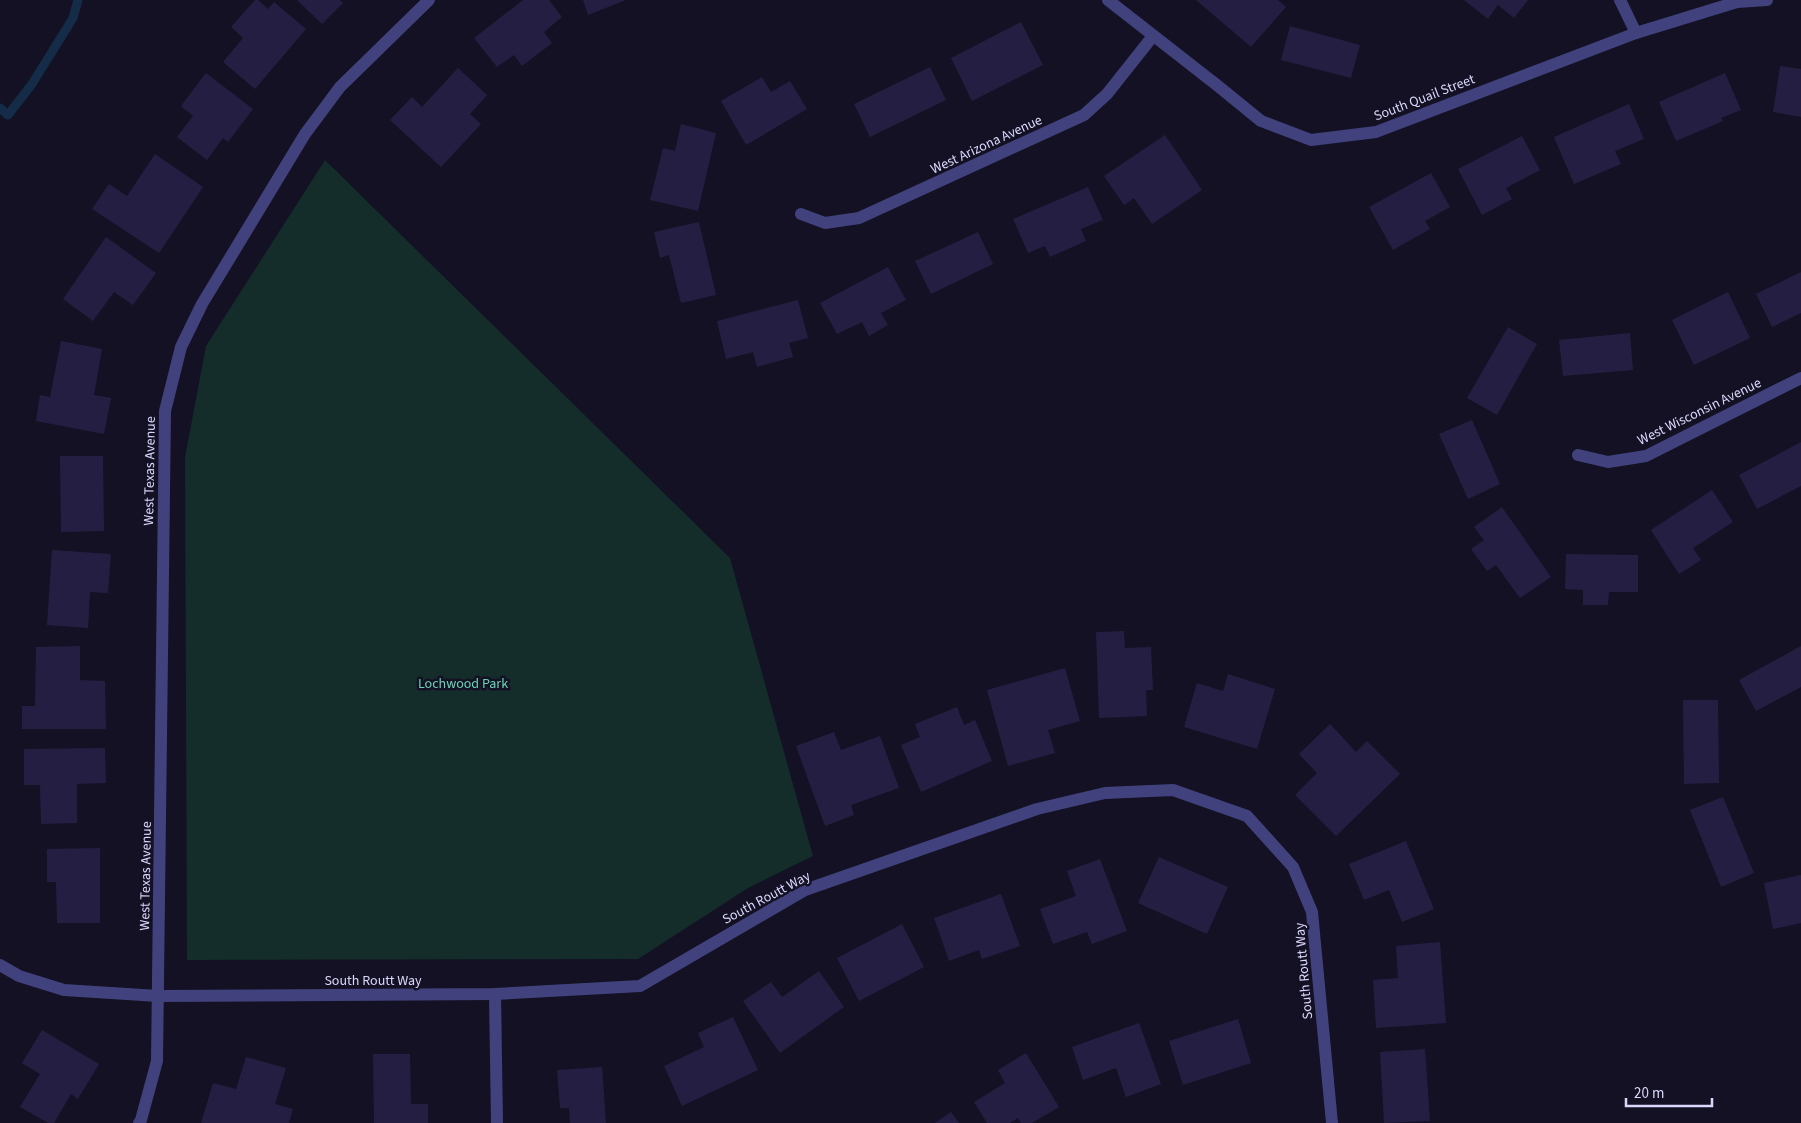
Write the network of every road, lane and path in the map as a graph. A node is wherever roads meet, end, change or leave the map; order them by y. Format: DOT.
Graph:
graph roads {
  1 [pos="429,0"];
  2 [pos="1108,0"];
  3 [pos="1620,0"];
  4 [pos="1767,0"];
  5 [pos="1636,33"];
  6 [pos="1153,36"];
  7 [pos="801,214"];
  8 [pos="1801,378"];
  9 [pos="1578,455"];
  10 [pos="0,965"];
  11 [pos="495,994"];
  12 [pos="158,996"];
  13 [pos="139,1123"];
  14 [pos="497,1123"];
  15 [pos="1332,1123"];
  1 -- 12 [label="street, West Texas Avenue"];
  2 -- 6 [label="street, South Quail Street"];
  3 -- 5 [label="street"];
  4 -- 5 [label="street, South Quail Street"];
  5 -- 6 [label="street, South Quail Street"];
  6 -- 7 [label="street, West Arizona Avenue"];
  8 -- 9 [label="street, West Wisconsin Avenue"];
  10 -- 12 [label="street, South Routt Way"];
  11 -- 12 [label="street, South Routt Way"];
  11 -- 14 [label="street"];
  11 -- 15 [label="street, South Routt Way"];
  12 -- 13 [label="street"];
}
